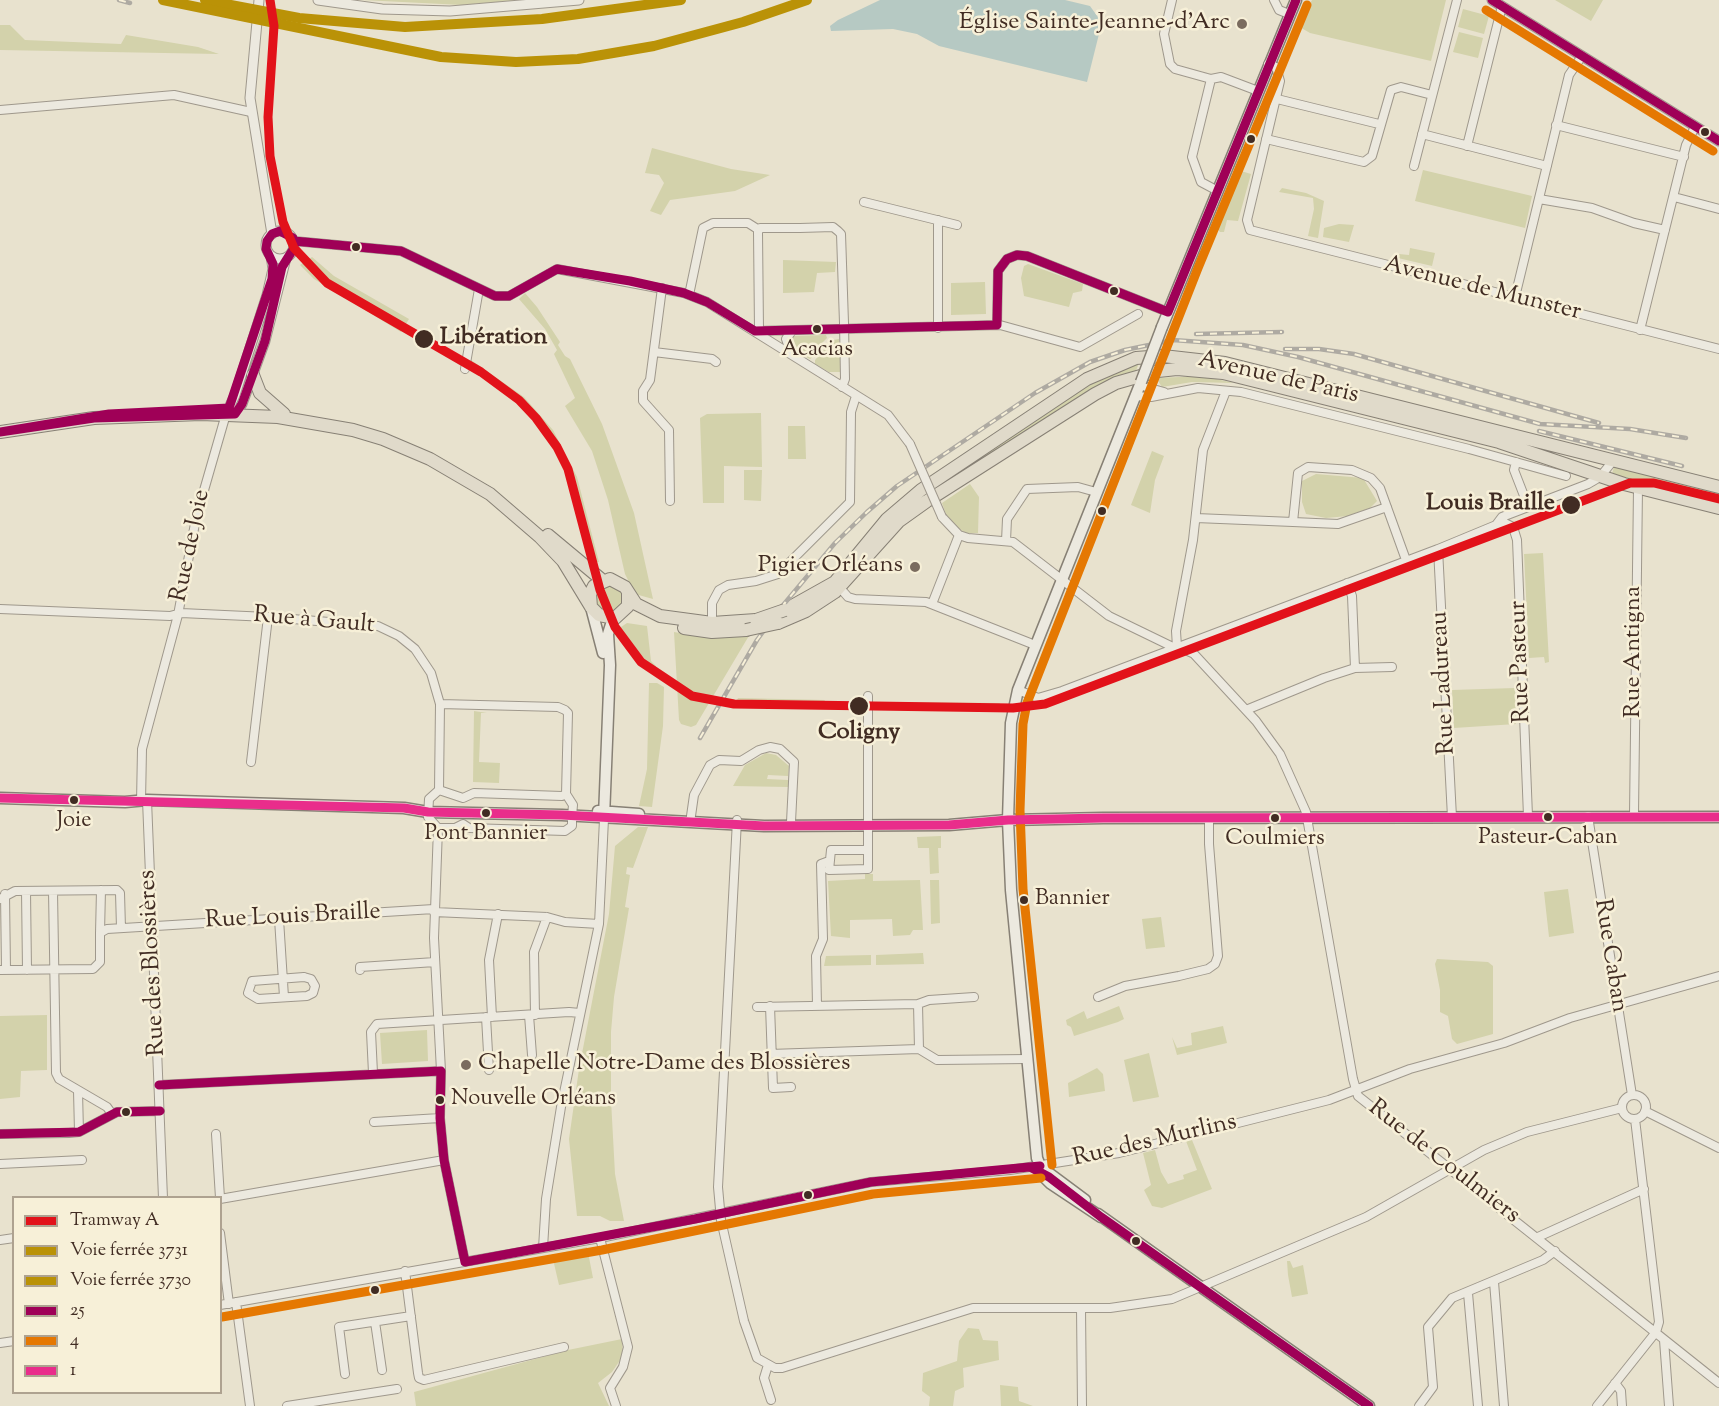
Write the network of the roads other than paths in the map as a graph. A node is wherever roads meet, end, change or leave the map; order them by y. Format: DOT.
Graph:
graph roads {
  1 [pos="318,0"];
  2 [pos="579,0"];
  3 [pos="1172,0"];
  4 [pos="1274,0"];
  5 [pos="1296,0"];
  6 [pos="1457,0"];
  7 [pos="1492,0"];
  8 [pos="261,1"];
  9 [pos="1502,6"];
  10 [pos="1289,14"];
  11 [pos="1581,56"];
  12 [pos="1269,64"];
  13 [pos="1211,79"];
  14 [pos="1258,91"];
  15 [pos="1432,95"];
  16 [pos="1277,99"];
  17 [pos="0,110"];
  18 [pos="251,112"];
  19 [pos="1379,124"];
  20 [pos="1556,125"];
  21 [pos="1695,127"];
  22 [pos="1422,134"];
  23 [pos="1266,139"];
  24 [pos="1719,141"];
  25 [pos="1467,146"];
  26 [pos="1684,157"];
  27 [pos="1414,166"];
  28 [pos="1547,166"];
  29 [pos="1214,195"];
  30 [pos="1674,197"];
  31 [pos="1539,199"];
  32 [pos="864,202"];
  33 [pos="1719,208"];
  34 [pos="938,220"];
  35 [pos="957,225"];
  36 [pos="759,230"];
  37 [pos="1665,230"];
  38 [pos="276,232"];
  39 [pos="294,241"];
  40 [pos="271,256"];
  41 [pos="286,258"];
  42 [pos="662,288"];
  43 [pos="479,289"];
  44 [pos="689,295"];
  45 [pos="1515,297"];
  46 [pos="1168,312"];
  47 [pos="1138,314"];
  48 [pos="997,325"];
  49 [pos="938,328"];
  50 [pos="844,330"];
  51 [pos="1641,330"];
  52 [pos="757,331"];
  53 [pos="792,331"];
  54 [pos="1719,349"];
  55 [pos="654,352"];
  56 [pos="792,354"];
  57 [pos="716,362"];
  58 [pos="465,369"];
  59 [pos="253,375"];
  60 [pos="842,387"];
  61 [pos="1138,388"];
  62 [pos="1226,391"];
  63 [pos="856,396"];
  64 [pos="235,412"];
  65 [pos="284,414"];
  66 [pos="93,418"];
  67 [pos="335,424"];
  68 [pos="0,432"];
  69 [pos="1516,462"];
  70 [pos="1612,462"];
  71 [pos="1568,471"];
  72 [pos="1600,477"];
  73 [pos="1719,487"];
  74 [pos="1638,488"];
  75 [pos="1569,491"];
  76 [pos="1096,492"];
  77 [pos="670,501"];
  78 [pos="1528,506"];
  79 [pos="1387,507"];
  80 [pos="1719,508"];
  81 [pos="1196,518"];
  82 [pos="1293,522"];
  83 [pos="1496,525"];
  84 [pos="959,535"];
  85 [pos="1006,541"];
  86 [pos="1438,549"];
  87 [pos="1406,560"];
  88 [pos="602,580"];
  89 [pos="1062,580"];
  90 [pos="1347,583"];
  91 [pos="838,585"];
  92 [pos="628,592"];
  93 [pos="932,604"];
  94 [pos="591,606"];
  95 [pos="0,609"];
  96 [pos="178,615"];
  97 [pos="650,616"];
  98 [pos="268,617"];
  99 [pos="616,617"];
  100 [pos="712,627"];
  101 [pos="1035,645"];
  102 [pos="1177,647"];
  103 [pos="1392,667"];
  104 [pos="1355,669"];
  105 [pos="1018,690"];
  106 [pos="868,696"];
  107 [pos="608,697"];
  108 [pos="440,704"];
  109 [pos="1246,710"];
  110 [pos="251,762"];
  111 [pos="439,790"];
  112 [pos="566,794"];
  113 [pos="0,798"];
  114 [pos="144,801"];
  115 [pos="428,809"];
  116 [pos="463,811"];
  117 [pos="572,813"];
  118 [pos="604,815"];
  119 [pos="1634,815"];
  120 [pos="1528,816"];
  121 [pos="1588,816"];
  122 [pos="1452,817"];
  123 [pos="1719,817"];
  124 [pos="686,818"];
  125 [pos="1209,819"];
  126 [pos="1307,819"];
  127 [pos="1008,820"];
  128 [pos="737,822"];
  129 [pos="791,822"];
  130 [pos="866,824"];
  131 [pos="438,828"];
  132 [pos="867,850"];
  133 [pos="829,861"];
  134 [pos="100,890"];
  135 [pos="26,891"];
  136 [pos="53,891"];
  137 [pos="3,896"];
  138 [pos="434,911"];
  139 [pos="498,914"];
  140 [pos="547,917"];
  141 [pos="279,919"];
  142 [pos="599,924"];
  143 [pos="152,926"];
  144 [pos="121,928"];
  145 [pos="100,933"];
  146 [pos="435,962"];
  147 [pos="27,969"];
  148 [pos="54,969"];
  149 [pos="3,970"];
  150 [pos="360,970"];
  151 [pos="1719,976"];
  152 [pos="282,978"];
  153 [pos="974,997"];
  154 [pos="1098,997"];
  155 [pos="284,998"];
  156 [pos="918,1004"];
  157 [pos="1617,1005"];
  158 [pos="770,1006"];
  159 [pos="817,1006"];
  160 [pos="757,1007"];
  161 [pos="580,1014"];
  162 [pos="532,1015"];
  163 [pos="489,1017"];
  164 [pos="438,1020"];
  165 [pos="919,1049"];
  166 [pos="770,1054"];
  167 [pos="532,1055"];
  168 [pos="1027,1059"];
  169 [pos="489,1070"];
  170 [pos="441,1071"];
  171 [pos="373,1073"];
  172 [pos="159,1085"];
  173 [pos="791,1087"];
  174 [pos="78,1091"];
  175 [pos="1357,1091"];
  176 [pos="1632,1095"];
  177 [pos="1622,1108"];
  178 [pos="160,1111"];
  179 [pos="1645,1112"];
  180 [pos="112,1114"];
  181 [pos="440,1118"];
  182 [pos="1635,1119"];
  183 [pos="374,1122"];
  184 [pos="79,1132"];
  185 [pos="0,1134"];
  186 [pos="216,1134"];
  187 [pos="1719,1148"];
  188 [pos="82,1160"];
  189 [pos="444,1160"];
  190 [pos="0,1164"];
  191 [pos="1037,1169"];
  192 [pos="1452,1170"];
  193 [pos="1644,1189"];
  194 [pos="163,1196"];
  195 [pos="220,1196"];
  196 [pos="222,1198"];
  197 [pos="720,1213"];
  198 [pos="1538,1237"];
  199 [pos="600,1238"];
  200 [pos="543,1248"];
  201 [pos="222,1249"];
  202 [pos="1555,1251"];
  203 [pos="465,1262"];
  204 [pos="405,1271"];
  205 [pos="1494,1282"];
  206 [pos="1200,1287"];
  207 [pos="1468,1293"];
  208 [pos="229,1304"];
  209 [pos="1081,1308"];
  210 [pos="411,1316"];
  211 [pos="375,1322"];
  212 [pos="1656,1332"];
  213 [pos="1664,1340"];
  214 [pos="564,1347"];
  215 [pos="768,1365"];
  216 [pos="382,1370"];
  217 [pos="345,1374"];
  218 [pos="1615,1383"];
  219 [pos="1719,1383"];
  220 [pos="397,1389"];
  221 [pos="771,1400"];
  222 [pos="250,1406"];
  223 [pos="288,1406"];
  224 [pos="616,1406"];
  225 [pos="1082,1406"];
  226 [pos="1370,1406"];
  227 [pos="1419,1406"];
  228 [pos="1478,1406"];
  229 [pos="1504,1406"];
  230 [pos="1597,1406"];
  231 [pos="1622,1406"];
  232 [pos="1669,1406"];
  1 -- 2 [label="street"];
  3 -- 13 [label="street"];
  4 -- 10 [label="street"];
  5 -- 10 [label="main road"];
  6 -- 15 [label="street"];
  7 -- 9 [label="street"];
  8 -- 18 [label="street"];
  9 -- 11 [label="street"];
  9 -- 25 [label="street"];
  10 -- 12 [label="main road"];
  11 -- 20 [label="street"];
  11 -- 21 [label="street"];
  12 -- 14 [label="main road"];
  12 -- 16 [label="street"];
  13 -- 14 [label="street"];
  13 -- 29 [label="street"];
  14 -- 29 [label="main road"];
  15 -- 19 [label="street"];
  15 -- 22 [label="street"];
  16 -- 19 [label="street"];
  16 -- 23 [label="street"];
  17 -- 18 [label="street"];
  18 -- 38 [label="street"];
  19 -- 23 [label="street"];
  20 -- 26 [label="street"];
  20 -- 28 [label="street"];
  21 -- 24 [label="street"];
  21 -- 26 [label="street"];
  22 -- 25 [label="street"];
  22 -- 27 [label="street"];
  23 -- 45 [label="street, Avenue de Munster"];
  25 -- 28 [label="street"];
  26 -- 30 [label="street"];
  28 -- 31 [label="street"];
  29 -- 46 [label="main road"];
  30 -- 33 [label="street"];
  30 -- 37 [label="street"];
  31 -- 37 [label="street"];
  31 -- 45 [label="street"];
  32 -- 34 [label="street"];
  34 -- 35 [label="street"];
  34 -- 49 [label="street"];
  36 -- 44 [label="street"];
  36 -- 50 [label="street"];
  36 -- 52 [label="street"];
  37 -- 51 [label="street"];
  38 -- 39 [label="street"];
  38 -- 40 [label="street"];
  39 -- 41 [label="street"];
  39 -- 43 [label="street"];
  40 -- 41 [label="street"];
  40 -- 64 [label="street, Rue de Joie"];
  41 -- 59 [label="street, Rue de Joie"];
  42 -- 43 [label="street"];
  42 -- 44 [label="street"];
  42 -- 55 [label="street"];
  43 -- 58 [label="street"];
  44 -- 52 [label="street"];
  45 -- 51 [label="street, Avenue de Munster"];
  46 -- 48 [label="street"];
  46 -- 61 [label="main road, bridge"];
  47 -- 48 [label="street"];
  48 -- 49 [label="street"];
  49 -- 50 [label="street"];
  50 -- 53 [label="street"];
  50 -- 60 [label="street"];
  51 -- 54 [label="street, Avenue de Munster"];
  52 -- 53 [label="street"];
  52 -- 56 [label="street"];
  53 -- 56 [label="street"];
  55 -- 57 [label="street"];
  55 -- 77 [label="street"];
  56 -- 60 [label="street"];
  59 -- 64 [label="street, Rue de Joie"];
  59 -- 65 [label="main road"];
  60 -- 63 [label="street"];
  61 -- 62 [label="street"];
  61 -- 76 [label="main road"];
  62 -- 69 [label="street"];
  62 -- 81 [label="street"];
  63 -- 84 [label="street, bridge"];
  63 -- 100 [label="street"];
  64 -- 65 [label="main road"];
  64 -- 66 [label="main road"];
  64 -- 66 [label="main road"];
  64 -- 67 [label="main road"];
  64 -- 96 [label="street, Rue de Joie"];
  65 -- 67 [label="main road"];
  66 -- 68 [label="main road"];
  67 -- 88 [label="main road"];
  67 -- 94 [label="main road"];
  69 -- 71 [label="street"];
  69 -- 78 [label="street"];
  70 -- 72 [label="street"];
  70 -- 73 [label="main road, Avenue de Paris"];
  70 -- 91 [label="main road, Avenue de Paris"];
  71 -- 72 [label="main road, Avenue de Paris"];
  71 -- 75 [label="street"];
  71 -- 91 [label="main road, Avenue de Paris"];
  72 -- 74 [label="main road, Avenue de Paris"];
  72 -- 75 [label="street"];
  74 -- 80 [label="main road, Avenue de Paris"];
  74 -- 119 [label="street, Rue Antigna"];
  75 -- 78 [label="street"];
  76 -- 85 [label="street"];
  76 -- 89 [label="main road"];
  78 -- 83 [label="street"];
  79 -- 82 [label="street"];
  79 -- 82 [label="street"];
  79 -- 87 [label="street"];
  81 -- 82 [label="street"];
  81 -- 102 [label="street"];
  83 -- 86 [label="street"];
  83 -- 120 [label="street, Rue Pasteur"];
  84 -- 85 [label="street"];
  84 -- 93 [label="street"];
  85 -- 89 [label="street, Rue de Coulmiers"];
  86 -- 87 [label="street"];
  86 -- 122 [label="street, Rue Ladureau"];
  87 -- 90 [label="street"];
  88 -- 92 [label="main road"];
  88 -- 94 [label="main road"];
  89 -- 101 [label="main road"];
  89 -- 102 [label="street, Rue de Coulmiers"];
  90 -- 102 [label="street"];
  90 -- 104 [label="street"];
  91 -- 93 [label="street"];
  91 -- 100 [label="main road, Avenue de Paris, bridge"];
  91 -- 100 [label="main road, Avenue de Paris, bridge"];
  92 -- 97 [label="main road, Avenue de Paris"];
  92 -- 99 [label="main road"];
  93 -- 101 [label="street"];
  94 -- 99 [label="main road"];
  94 -- 107 [label="main road"];
  95 -- 96 [label="street, Rue à Gault"];
  96 -- 98 [label="street, Rue à Gault"];
  96 -- 114 [label="street, Rue de Joie"];
  97 -- 99 [label="main road, Avenue de Paris"];
  97 -- 100 [label="main road, Avenue de Paris"];
  98 -- 108 [label="street, Rue à Gault"];
  98 -- 110 [label="street"];
  99 -- 107 [label="main road"];
  101 -- 105 [label="main road"];
  102 -- 105 [label="street"];
  102 -- 109 [label="street, Rue de Coulmiers"];
  103 -- 104 [label="street"];
  104 -- 109 [label="street"];
  105 -- 127 [label="main road"];
  106 -- 130 [label="street"];
  107 -- 118 [label="main road"];
  108 -- 111 [label="street, Rue à Gault"];
  108 -- 112 [label="street"];
  109 -- 126 [label="street, Rue de Coulmiers"];
  111 -- 115 [label="street"];
  111 -- 116 [label="street"];
  112 -- 116 [label="street"];
  112 -- 117 [label="street"];
  113 -- 114 [label="main road"];
  114 -- 115 [label="main road"];
  114 -- 143 [label="street, Rue des Blossières"];
  115 -- 116 [label="main road"];
  115 -- 131 [label="street"];
  116 -- 117 [label="main road"];
  116 -- 117 [label="street"];
  116 -- 131 [label="street"];
  117 -- 118 [label="main road"];
  118 -- 124 [label="main road"];
  118 -- 142 [label="street"];
  119 -- 121 [label="main road"];
  119 -- 123 [label="main road"];
  120 -- 121 [label="main road"];
  120 -- 122 [label="main road"];
  121 -- 157 [label="street, Rue Caban"];
  122 -- 126 [label="main road"];
  124 -- 128 [label="main road"];
  124 -- 129 [label="street"];
  125 -- 126 [label="main road"];
  125 -- 127 [label="main road"];
  125 -- 154 [label="street"];
  126 -- 175 [label="street, Rue de Coulmiers"];
  127 -- 130 [label="main road"];
  127 -- 168 [label="main road"];
  128 -- 129 [label="main road"];
  128 -- 130 [label="main road"];
  128 -- 197 [label="street"];
  129 -- 130 [label="main road"];
  130 -- 132 [label="street"];
  131 -- 138 [label="street"];
  132 -- 133 [label="street"];
  132 -- 133 [label="street"];
  133 -- 159 [label="street"];
  134 -- 136 [label="street"];
  134 -- 144 [label="street"];
  134 -- 145 [label="street"];
  135 -- 136 [label="street"];
  135 -- 137 [label="street"];
  135 -- 147 [label="street"];
  136 -- 148 [label="street"];
  137 -- 149 [label="street"];
  138 -- 139 [label="street, Rue Louis Braille"];
  138 -- 141 [label="street, Rue Louis Braille"];
  138 -- 146 [label="street"];
  139 -- 140 [label="street, Rue Louis Braille"];
  139 -- 163 [label="street"];
  140 -- 142 [label="street, Rue Louis Braille"];
  140 -- 162 [label="street"];
  141 -- 143 [label="street, Rue Louis Braille"];
  141 -- 152 [label="street"];
  142 -- 161 [label="street"];
  143 -- 144 [label="street, Rue Louis Braille"];
  143 -- 172 [label="street, Rue des Blossières"];
  144 -- 145 [label="street, Rue Louis Braille"];
  145 -- 148 [label="street"];
  146 -- 150 [label="street"];
  146 -- 164 [label="street"];
  147 -- 148 [label="street"];
  147 -- 149 [label="street"];
  148 -- 174 [label="street"];
  151 -- 157 [label="street, Rue des Murlins"];
  152 -- 155 [label="street"];
  152 -- 155 [label="street"];
  152 -- 155 [label="street"];
  153 -- 156 [label="street"];
  156 -- 159 [label="street"];
  156 -- 165 [label="street"];
  157 -- 175 [label="street, Rue des Murlins"];
  157 -- 176 [label="street, Rue Caban"];
  158 -- 159 [label="street"];
  158 -- 160 [label="street"];
  158 -- 166 [label="street"];
  161 -- 162 [label="street"];
  161 -- 200 [label="street"];
  162 -- 163 [label="street"];
  162 -- 167 [label="street"];
  163 -- 164 [label="street"];
  163 -- 169 [label="street"];
  164 -- 170 [label="street"];
  164 -- 171 [label="street"];
  165 -- 166 [label="street"];
  165 -- 168 [label="street"];
  166 -- 173 [label="street"];
  168 -- 191 [label="main road"];
  170 -- 171 [label="street"];
  170 -- 181 [label="street"];
  171 -- 172 [label="street"];
  172 -- 178 [label="street, Rue des Blossières"];
  174 -- 180 [label="street"];
  174 -- 184 [label="street"];
  175 -- 191 [label="street, Rue des Murlins"];
  175 -- 192 [label="street, Rue de Coulmiers"];
  176 -- 177 [label="street"];
  176 -- 179 [label="street, Rue Caban"];
  177 -- 182 [label="street"];
  177 -- 192 [label="street"];
  178 -- 180 [label="street"];
  178 -- 194 [label="street, Rue des Blossières"];
  179 -- 182 [label="street"];
  179 -- 187 [label="street"];
  180 -- 184 [label="street"];
  181 -- 183 [label="street"];
  181 -- 189 [label="street"];
  182 -- 193 [label="street"];
  184 -- 185 [label="street"];
  186 -- 195 [label="street"];
  188 -- 190 [label="street"];
  189 -- 196 [label="street"];
  189 -- 203 [label="street"];
  191 -- 197 [label="street, Rue des Murlins"];
  191 -- 206 [label="main road"];
  192 -- 198 [label="street, Rue de Coulmiers"];
  192 -- 206 [label="street"];
  193 -- 198 [label="street"];
  193 -- 212 [label="street"];
  197 -- 199 [label="street, Rue des Murlins"];
  197 -- 215 [label="street"];
  198 -- 202 [label="street, Rue de Coulmiers"];
  199 -- 200 [label="street, Rue des Murlins"];
  199 -- 224 [label="street"];
  200 -- 203 [label="street, Rue des Murlins"];
  201 -- 208 [label="street"];
  202 -- 205 [label="street"];
  202 -- 212 [label="street, Rue de Coulmiers"];
  203 -- 204 [label="street, Rue des Murlins"];
  204 -- 208 [label="street, Rue des Murlins"];
  204 -- 210 [label="street"];
  205 -- 207 [label="street"];
  205 -- 229 [label="street"];
  206 -- 209 [label="street"];
  206 -- 226 [label="main road"];
  207 -- 227 [label="street"];
  207 -- 228 [label="street"];
  208 -- 222 [label="street"];
  209 -- 215 [label="street"];
  209 -- 225 [label="street"];
  210 -- 211 [label="street"];
  210 -- 214 [label="street"];
  211 -- 216 [label="street"];
  211 -- 217 [label="street"];
  212 -- 213 [label="street, Rue de Coulmiers"];
  212 -- 218 [label="street"];
  213 -- 219 [label="street, Rue de Coulmiers"];
  213 -- 232 [label="street"];
  215 -- 221 [label="street"];
  218 -- 230 [label="street"];
  218 -- 231 [label="street"];
  220 -- 223 [label="street"];
}
